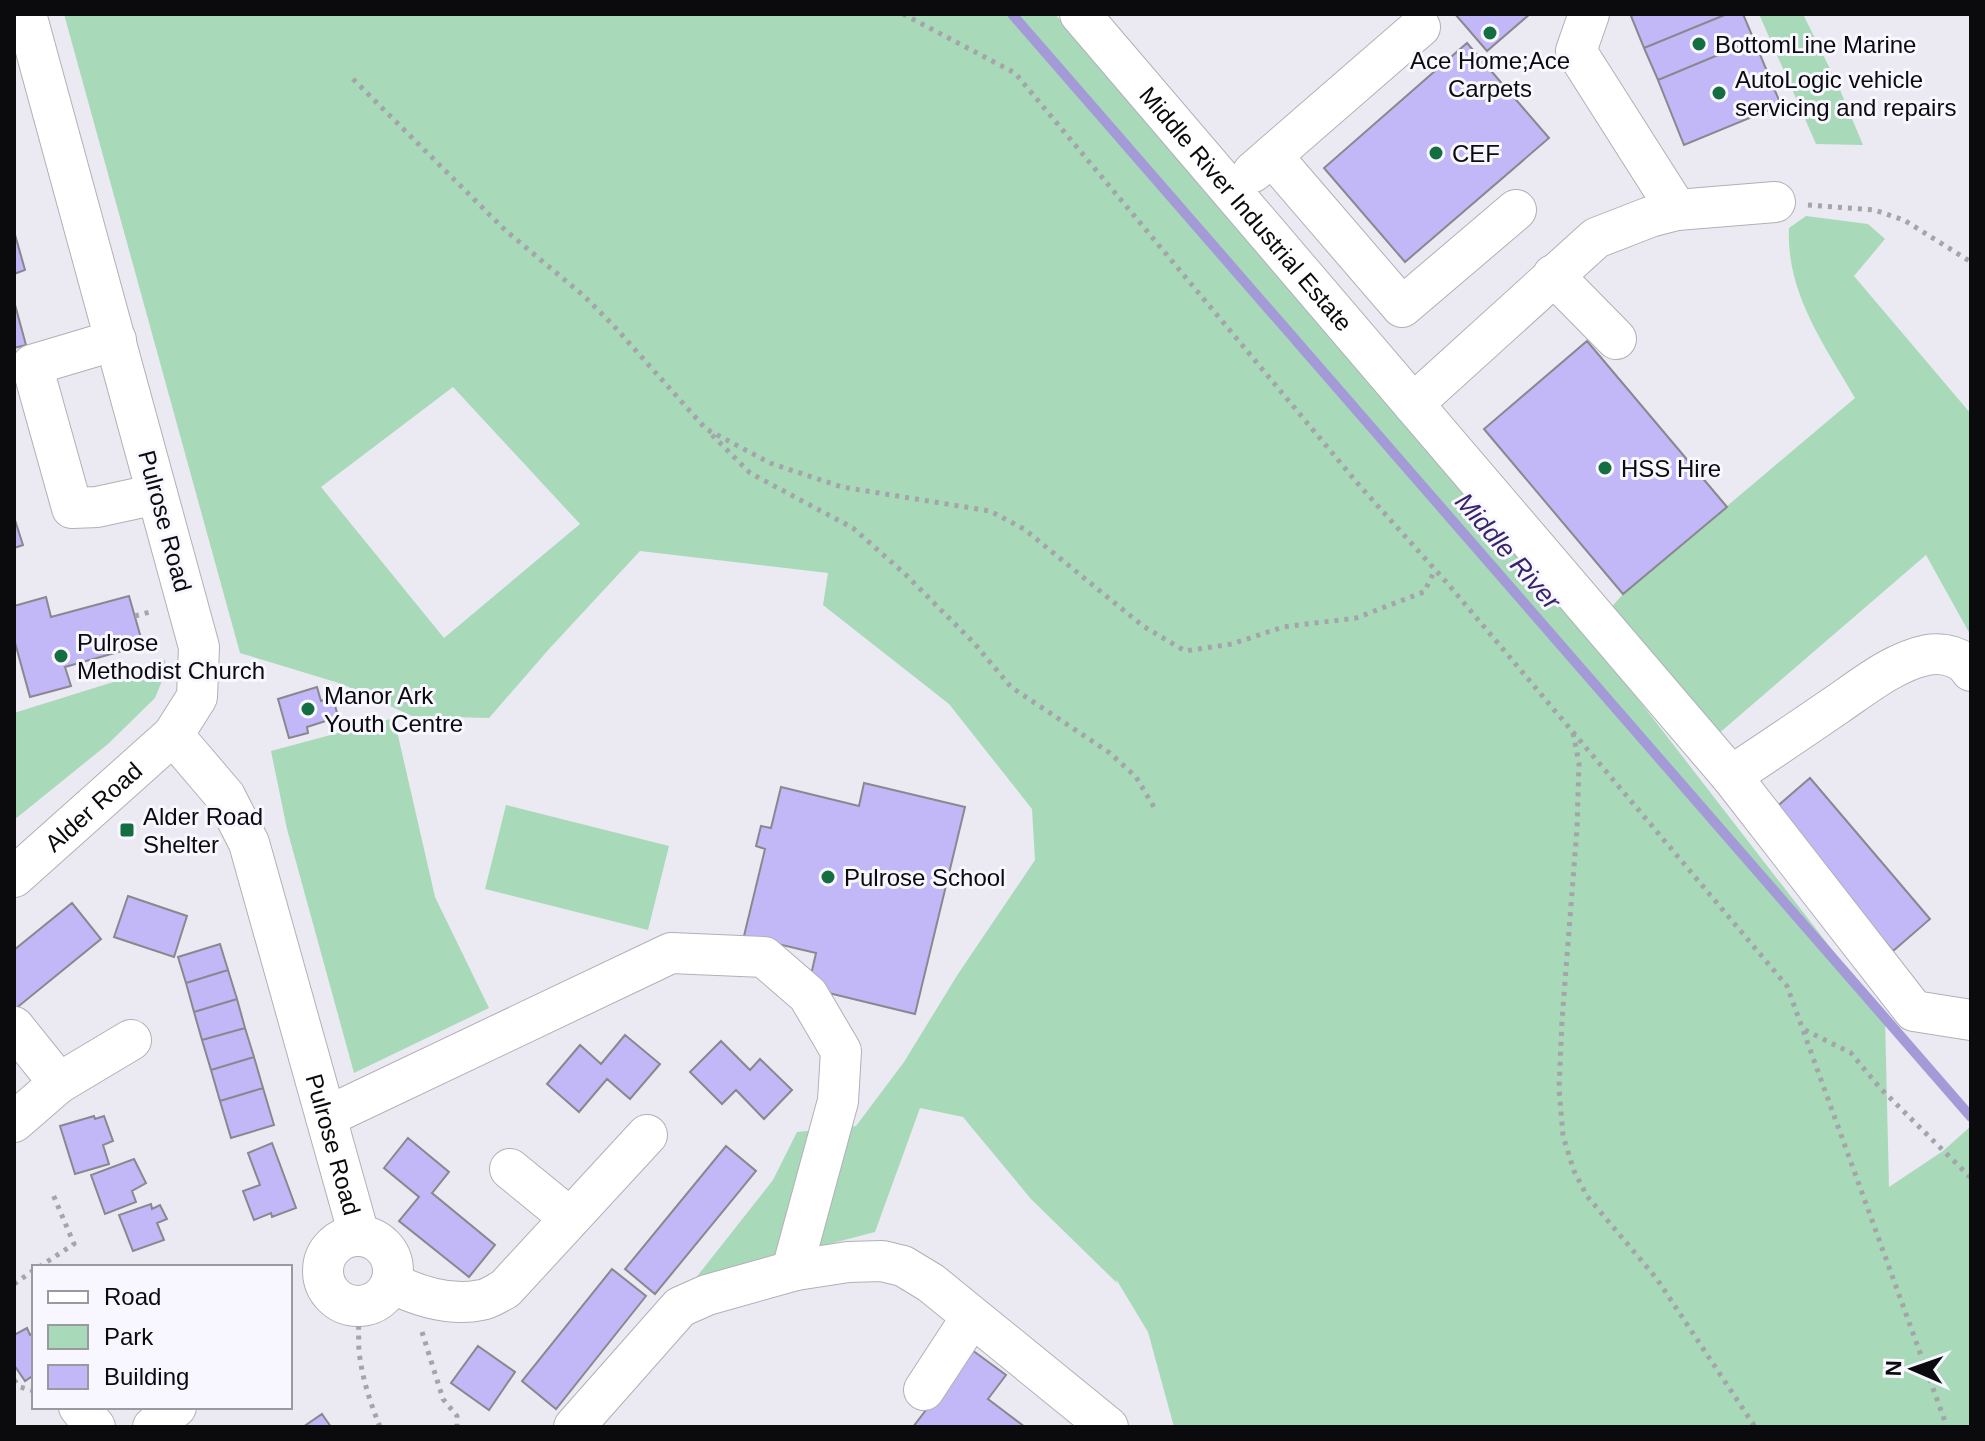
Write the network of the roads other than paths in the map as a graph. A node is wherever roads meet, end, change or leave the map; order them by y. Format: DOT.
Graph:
graph roads {
  1 [pos="26,14"];
  2 [pos="1589,14"];
  3 [pos="1095,19"];
  4 [pos="1420,27"];
  5 [pos="1272,156"];
  6 [pos="1232,191"];
  7 [pos="1775,202"];
  8 [pos="1516,210"];
  9 [pos="1677,210"];
  10 [pos="1553,275"];
  11 [pos="1386,288"];
  12 [pos="1343,323"];
  13 [pos="1616,339"];
  14 [pos="116,340"];
  15 [pos="1413,404"];
  16 [pos="157,494"];
  17 [pos="1971,671"];
  18 [pos="173,735"];
  19 [pos="1731,776"];
  20 [pos="14,877"];
  21 [pos="1971,1020"];
  22 [pos="14,1027"];
  23 [pos="131,1040"];
  24 [pos="59,1083"];
  25 [pos="326,1117"];
  26 [pos="14,1122"];
  27 [pos="647,1135"];
  28 [pos="510,1169"];
  29 [pos="570,1218"];
  30 [pos="359,1235"];
  31 [pos="796,1270"];
  32 [pos="391,1283"];
  33 [pos="971,1318"];
  34 [pos="924,1390"];
  35 [pos="81,1409"];
  36 [pos="174,1409"];
  37 [pos="95,1427"];
  38 [pos="153,1427"];
  39 [pos="574,1427"];
  40 [pos="1108,1427"];
  1 -- 14 [label="street, Pulrose Road"];
  2 -- 9 [label="street"];
  3 -- 6 [label="street, Middle River Industrial Estate"];
  4 -- 5 [label="street"];
  5 -- 6 [label="street"];
  5 -- 11 [label="street"];
  6 -- 12 [label="street, Middle River Industrial Estate"];
  7 -- 9 [label="street"];
  8 -- 11 [label="street"];
  9 -- 10 [label="street"];
  10 -- 13 [label="street"];
  10 -- 15 [label="street"];
  11 -- 12 [label="street"];
  12 -- 15 [label="street, Middle River Industrial Estate"];
  14 -- 16 [label="street, Pulrose Road"];
  14 -- 16 [label="street"];
  15 -- 19 [label="street, Middle River Industrial Estate"];
  16 -- 18 [label="street, Pulrose Road"];
  17 -- 19 [label="street"];
  18 -- 20 [label="street, Alder Road"];
  18 -- 25 [label="street, Pulrose Road"];
  19 -- 21 [label="street, Middle River Industrial Estate"];
  22 -- 24 [label="street"];
  23 -- 24 [label="street"];
  24 -- 26 [label="street"];
  25 -- 30 [label="street, Pulrose Road"];
  25 -- 31 [label="street"];
  27 -- 29 [label="street"];
  28 -- 29 [label="street"];
  29 -- 32 [label="street"];
  30 -- 32 [label="street"];
  30 -- 32 [label="street"];
  31 -- 33 [label="street"];
  31 -- 39 [label="street"];
  33 -- 34 [label="street"];
  33 -- 40 [label="street"];
  35 -- 37 [label="street"];
  36 -- 38 [label="street"];
}
